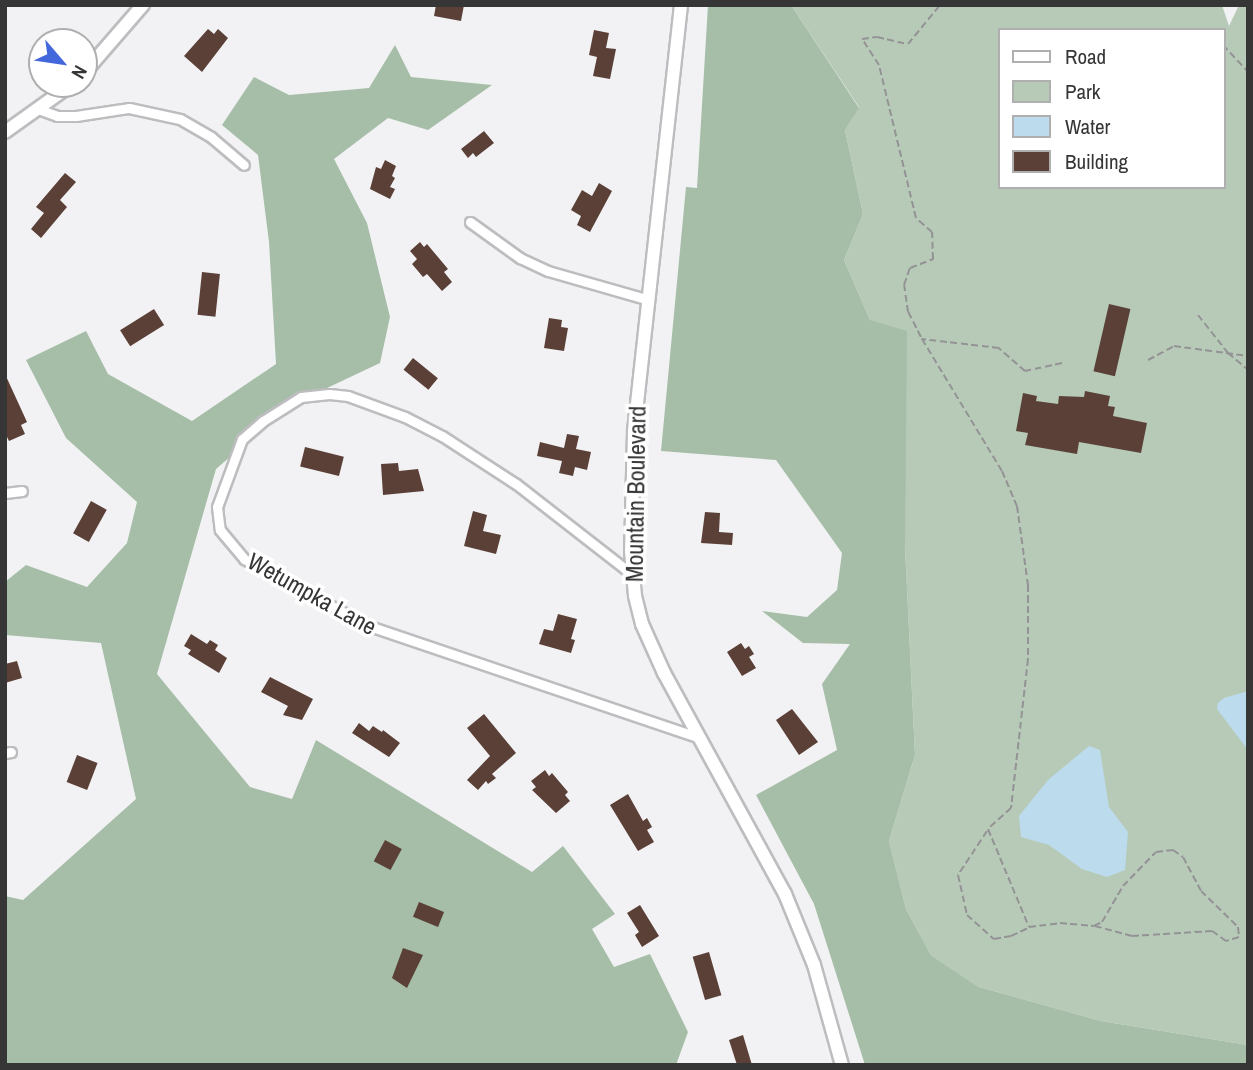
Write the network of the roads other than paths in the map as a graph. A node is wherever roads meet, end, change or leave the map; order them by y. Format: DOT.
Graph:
graph roads {
  1 [pos="143,5"];
  2 [pos="681,5"];
  3 [pos="98,57"];
  4 [pos="53,98"];
  5 [pos="38,109"];
  6 [pos="5,132"];
  7 [pos="244,165"];
  8 [pos="470,222"];
  9 [pos="649,300"];
  10 [pos="22,491"];
  11 [pos="5,493"];
  12 [pos="633,575"];
  13 [pos="701,738"];
  14 [pos="842,1065"];
  1 -- 3 [label="street"];
  2 -- 9 [label="street, Mountain Boulevard"];
  4 -- 5 [label="street"];
  5 -- 6 [label="street"];
  5 -- 7 [label="street"];
  8 -- 9 [label="street"];
  9 -- 12 [label="street, Mountain Boulevard"];
  10 -- 11 [label="street"];
  12 -- 13 [label="street, Mountain Boulevard"];
  12 -- 13 [label="street, Wetumpka Lane"];
  13 -- 14 [label="street, Mountain Boulevard"];
}
